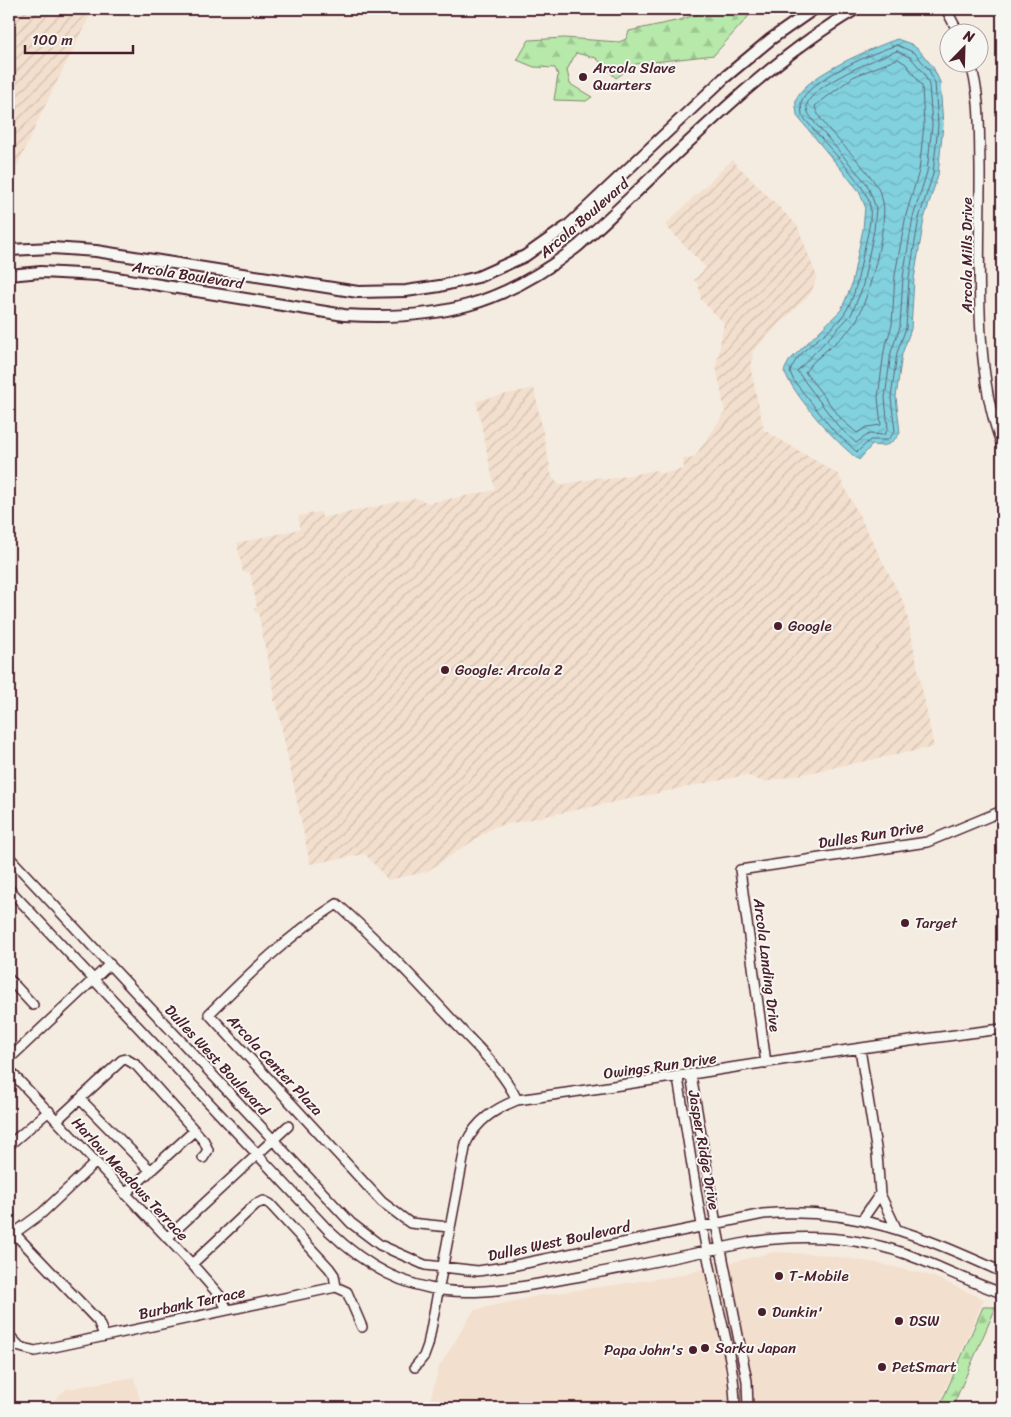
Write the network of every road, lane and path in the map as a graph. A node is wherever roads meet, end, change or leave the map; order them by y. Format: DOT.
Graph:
graph roads {
  1 [pos="814,9"];
  2 [pos="856,9"];
  3 [pos="946,9"];
  4 [pos="953,22"];
  5 [pos="972,72"];
  6 [pos="9,250"];
  7 [pos="9,274"];
  8 [pos="998,422"];
  9 [pos="1002,445"];
  10 [pos="1002,811"];
  11 [pos="9,857"];
  12 [pos="740,870"];
  13 [pos="9,889"];
  14 [pos="110,964"];
  15 [pos="9,979"];
  16 [pos="94,980"];
  17 [pos="33,1006"];
  18 [pos="1002,1030"];
  19 [pos="860,1049"];
  20 [pos="9,1059"];
  21 [pos="766,1063"];
  22 [pos="9,1070"];
  23 [pos="691,1076"];
  24 [pos="678,1078"];
  25 [pos="80,1099"];
  26 [pos="517,1100"];
  27 [pos="48,1111"];
  28 [pos="57,1120"];
  29 [pos="288,1126"];
  30 [pos="194,1131"];
  31 [pos="274,1140"];
  32 [pos="9,1145"];
  33 [pos="258,1154"];
  34 [pos="203,1158"];
  35 [pos="96,1162"];
  36 [pos="151,1171"];
  37 [pos="125,1194"];
  38 [pos="880,1194"];
  39 [pos="862,1220"];
  40 [pos="716,1224"];
  41 [pos="703,1226"];
  42 [pos="449,1227"];
  43 [pos="896,1228"];
  44 [pos="11,1235"];
  45 [pos="167,1238"];
  46 [pos="721,1248"];
  47 [pos="707,1251"];
  48 [pos="192,1264"];
  49 [pos="442,1269"];
  50 [pos="1002,1272"];
  51 [pos="336,1287"];
  52 [pos="438,1290"];
  53 [pos="1002,1293"];
  54 [pos="227,1309"];
  55 [pos="362,1327"];
  56 [pos="9,1335"];
  57 [pos="104,1335"];
  58 [pos="415,1367"];
  59 [pos="735,1408"];
  60 [pos="748,1408"];
  1 -- 6 [label="main road, Arcola Boulevard"];
  2 -- 7 [label="main road, Arcola Boulevard"];
  3 -- 4 [label="street"];
  5 -- 8 [label="street, Arcola Mills Drive"];
  8 -- 9 [label="street, Arcola Mills Drive"];
  10 -- 12 [label="street, Dulles Run Drive"];
  11 -- 14 [label="street, Dulles West Boulevard"];
  12 -- 21 [label="street, Arcola Landing Drive"];
  13 -- 16 [label="street"];
  14 -- 16 [label="street"];
  14 -- 31 [label="street, Dulles West Boulevard"];
  15 -- 17 [label="street"];
  16 -- 20 [label="street"];
  16 -- 33 [label="street"];
  18 -- 19 [label="street, Owings Run Drive"];
  19 -- 21 [label="street, Owings Run Drive"];
  19 -- 38 [label="street"];
  21 -- 23 [label="street, Owings Run Drive"];
  22 -- 27 [label="street, Harlow Meadows Terrace"];
  23 -- 24 [label="street, Owings Run Drive"];
  23 -- 40 [label="street, Jasper Ridge Drive"];
  24 -- 26 [label="street, Owings Run Drive"];
  24 -- 41 [label="street, Jasper Ridge Drive"];
  25 -- 28 [label="street"];
  25 -- 30 [label="street"];
  25 -- 36 [label="street"];
  26 -- 42 [label="street, Owings Run Drive"];
  26 -- 42 [label="street, Arcola Center Plaza"];
  27 -- 28 [label="street, Harlow Meadows Terrace"];
  27 -- 32 [label="street"];
  28 -- 35 [label="street, Harlow Meadows Terrace"];
  29 -- 31 [label="street"];
  30 -- 34 [label="street"];
  30 -- 36 [label="street"];
  31 -- 33 [label="street"];
  31 -- 49 [label="street, Dulles West Boulevard"];
  33 -- 45 [label="street"];
  33 -- 52 [label="street"];
  35 -- 37 [label="street, Harlow Meadows Terrace"];
  35 -- 44 [label="street"];
  36 -- 37 [label="street"];
  37 -- 45 [label="street, Harlow Meadows Terrace"];
  38 -- 39 [label="street"];
  38 -- 43 [label="street"];
  39 -- 40 [label="street, Dulles West Boulevard"];
  39 -- 43 [label="street, Dulles West Boulevard"];
  40 -- 41 [label="street, Dulles West Boulevard"];
  40 -- 46 [label="street, Jasper Ridge Drive"];
  41 -- 47 [label="street, Jasper Ridge Drive"];
  41 -- 49 [label="street, Dulles West Boulevard"];
  42 -- 49 [label="street, Owings Run Drive"];
  43 -- 50 [label="street, Dulles West Boulevard"];
  44 -- 57 [label="street"];
  45 -- 48 [label="street, Harlow Meadows Terrace"];
  46 -- 47 [label="street"];
  46 -- 53 [label="street"];
  46 -- 60 [label="street, Jasper Ridge Drive"];
  47 -- 52 [label="street"];
  47 -- 59 [label="street, Jasper Ridge Drive"];
  48 -- 51 [label="street"];
  48 -- 54 [label="street, Harlow Meadows Terrace"];
  49 -- 52 [label="street, Owings Run Drive"];
  51 -- 54 [label="street, Burbank Terrace"];
  51 -- 55 [label="street"];
  52 -- 58 [label="street, Owings Run Drive"];
  54 -- 57 [label="street, Burbank Terrace"];
  56 -- 57 [label="street, Burbank Terrace"];
}
